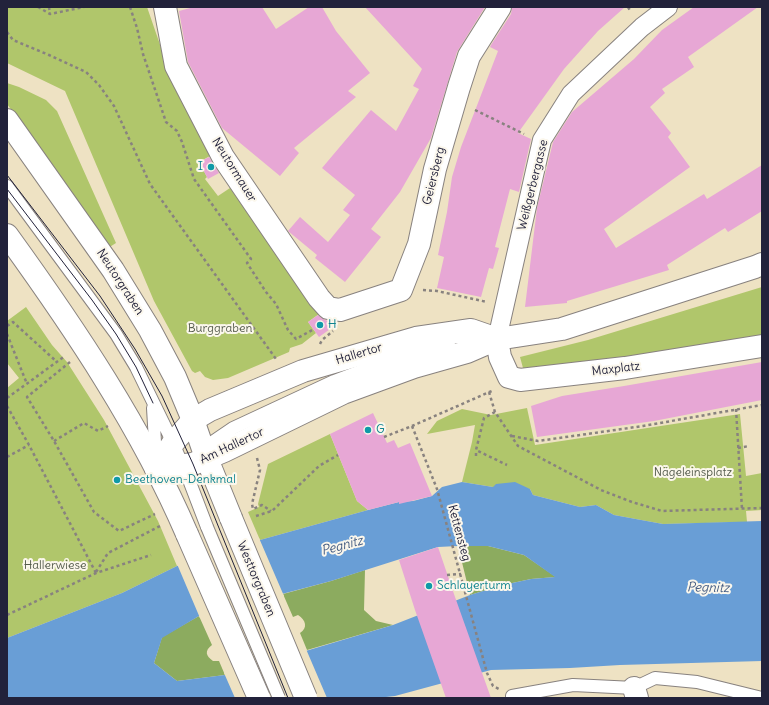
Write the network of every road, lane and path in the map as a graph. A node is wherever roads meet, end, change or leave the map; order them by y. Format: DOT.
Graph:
graph roads {
  1 [pos="38,7"];
  2 [pos="48,7"];
  3 [pos="84,7"];
  4 [pos="130,7"];
  5 [pos="165,7"];
  6 [pos="500,7"];
  7 [pos="668,7"];
  8 [pos="68,9"];
  9 [pos="50,14"];
  10 [pos="7,32"];
  11 [pos="487,116"];
  12 [pos="7,120"];
  13 [pos="518,131"];
  14 [pos="7,186"];
  15 [pos="7,235"];
  16 [pos="762,264"];
  17 [pos="437,291"];
  18 [pos="504,306"];
  19 [pos="340,310"];
  20 [pos="7,326"];
  21 [pos="314,330"];
  22 [pos="333,331"];
  23 [pos="7,334"];
  24 [pos="497,339"];
  25 [pos="322,340"];
  26 [pos="762,346"];
  27 [pos="414,353"];
  28 [pos="67,355"];
  29 [pos="73,359"];
  30 [pos="57,362"];
  31 [pos="296,374"];
  32 [pos="334,381"];
  33 [pos="28,384"];
  34 [pos="7,398"];
  35 [pos="153,403"];
  36 [pos="762,404"];
  37 [pos="7,406"];
  38 [pos="736,409"];
  39 [pos="495,412"];
  40 [pos="193,420"];
  41 [pos="112,424"];
  42 [pos="412,426"];
  43 [pos="511,436"];
  44 [pos="384,437"];
  45 [pos="54,441"];
  46 [pos="173,443"];
  47 [pos="29,445"];
  48 [pos="749,446"];
  49 [pos="738,448"];
  50 [pos="476,450"];
  51 [pos="338,455"];
  52 [pos="476,456"];
  53 [pos="7,458"];
  54 [pos="256,458"];
  55 [pos="195,464"];
  56 [pos="507,465"];
  57 [pos="156,469"];
  58 [pos="762,508"];
  59 [pos="742,509"];
  60 [pos="272,511"];
  61 [pos="256,516"];
  62 [pos="146,519"];
  63 [pos="161,526"];
  64 [pos="152,555"];
  65 [pos="96,572"];
  66 [pos="461,574"];
  67 [pos="447,575"];
  68 [pos="7,615"];
  69 [pos="493,686"];
  70 [pos="635,693"];
  71 [pos="512,696"];
  72 [pos="259,698"];
  73 [pos="279,698"];
  74 [pos="306,698"];
  75 [pos="762,698"];
  1 -- 9 [label="path"];
  2 -- 9 [label="path"];
  3 -- 8 [label="path"];
  4 -- 21 [label="path"];
  5 -- 19 [label="street, Neutormauer"];
  6 -- 19 [label="street, Geiersberg"];
  7 -- 18 [label="street, Weißgerbergasse"];
  8 -- 9 [label="path"];
  10 -- 31 [label="path"];
  11 -- 13 [label="path"];
  12 -- 40 [label="street, Neutorgraben"];
  14 -- 35 [label="lane"];
  15 -- 57 [label="street"];
  16 -- 24 [label="street"];
  17 -- 18 [label="path"];
  18 -- 24 [label="street, Weißgerbergasse"];
  20 -- 30 [label="path"];
  22 -- 25 [label="path"];
  23 -- 33 [label="path"];
  24 -- 26 [label="street, Maxplatz"];
  24 -- 27 [label="street"];
  24 -- 27 [label="street"];
  27 -- 31 [label="street, Hallertor"];
  27 -- 32 [label="lane, Hallertor"];
  27 -- 55 [label="street, Am Hallertor"];
  28 -- 30 [label="path"];
  29 -- 45 [label="path"];
  30 -- 33 [label="path"];
  31 -- 40 [label="street"];
  32 -- 55 [label="lane, Am Hallertor"];
  33 -- 34 [label="path"];
  35 -- 46 [label="lane"];
  35 -- 57 [label="lane"];
  36 -- 38 [label="path"];
  37 -- 47 [label="path"];
  38 -- 43 [label="path"];
  38 -- 49 [label="path"];
  39 -- 42 [label="path"];
  39 -- 43 [label="path"];
  39 -- 50 [label="path"];
  40 -- 46 [label="street"];
  40 -- 55 [label="street, Neutorgraben"];
  41 -- 45 [label="path"];
  42 -- 44 [label="path"];
  42 -- 66 [label="path, Kettensteg"];
  43 -- 59 [label="path"];
  45 -- 62 [label="path"];
  46 -- 55 [label="lane"];
  46 -- 57 [label="street"];
  47 -- 53 [label="path"];
  47 -- 65 [label="path"];
  48 -- 49 [label="path"];
  49 -- 59 [label="path"];
  50 -- 52 [label="path"];
  50 -- 56 [label="path"];
  51 -- 60 [label="path"];
  54 -- 60 [label="path"];
  55 -- 57 [label="street, Am Hallertor"];
  55 -- 73 [label="lane, bridge"];
  55 -- 74 [label="street, Westtorgraben, bridge"];
  57 -- 72 [label="street, bridge"];
  58 -- 59 [label="path"];
  60 -- 61 [label="path"];
  63 -- 65 [label="path"];
  64 -- 65 [label="path"];
  65 -- 68 [label="path"];
  66 -- 67 [label="path"];
  66 -- 69 [label="path, Kettensteg"];
  70 -- 71 [label="lane"];
  70 -- 75 [label="lane"];
}
